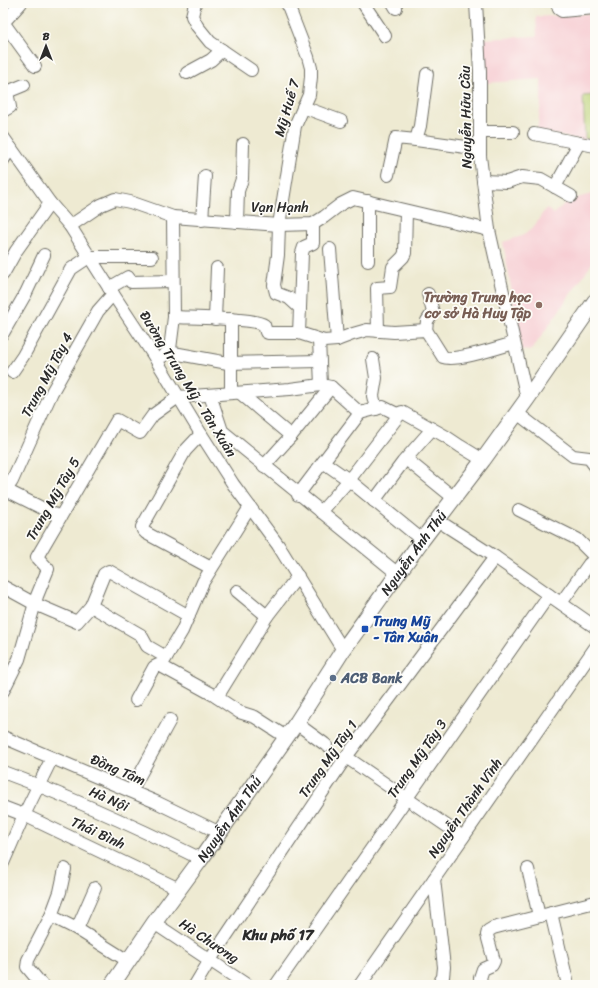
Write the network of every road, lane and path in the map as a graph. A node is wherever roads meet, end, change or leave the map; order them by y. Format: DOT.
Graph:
graph roads {
  1 [pos="20,3"];
  2 [pos="195,3"];
  3 [pos="287,3"];
  4 [pos="363,3"];
  5 [pos="476,3"];
  6 [pos="558,3"];
  7 [pos="595,8"];
  8 [pos="3,22"];
  9 [pos="385,36"];
  10 [pos="222,50"];
  11 [pos="35,66"];
  12 [pos="252,70"];
  13 [pos="187,73"];
  14 [pos="427,74"];
  15 [pos="24,85"];
  16 [pos="303,107"];
  17 [pos="3,111"];
  18 [pos="341,121"];
  19 [pos="480,132"];
  20 [pos="513,132"];
  21 [pos="534,134"];
  22 [pos="3,137"];
  23 [pos="416,140"];
  24 [pos="579,143"];
  25 [pos="243,144"];
  26 [pos="595,146"];
  27 [pos="11,148"];
  28 [pos="480,149"];
  29 [pos="3,160"];
  30 [pos="388,175"];
  31 [pos="205,176"];
  32 [pos="483,181"];
  33 [pos="555,187"];
  34 [pos="571,196"];
  35 [pos="368,201"];
  36 [pos="50,203"];
  37 [pos="406,211"];
  38 [pos="173,217"];
  39 [pos="202,220"];
  40 [pos="238,222"];
  41 [pos="313,224"];
  42 [pos="279,225"];
  43 [pos="70,226"];
  44 [pos="489,230"];
  45 [pos="330,249"];
  46 [pos="44,255"];
  47 [pos="89,257"];
  48 [pos="152,257"];
  49 [pos="368,261"];
  50 [pos="217,268"];
  51 [pos="3,274"];
  52 [pos="173,282"];
  53 [pos="111,291"];
  54 [pos="428,294"];
  55 [pos="595,301"];
  56 [pos="300,308"];
  57 [pos="174,317"];
  58 [pos="215,319"];
  59 [pos="231,319"];
  60 [pos="426,330"];
  61 [pos="378,331"];
  62 [pos="3,333"];
  63 [pos="299,333"];
  64 [pos="319,340"];
  65 [pos="337,340"];
  66 [pos="514,343"];
  67 [pos="168,352"];
  68 [pos="373,359"];
  69 [pos="156,361"];
  70 [pos="320,361"];
  71 [pos="230,363"];
  72 [pos="12,372"];
  73 [pos="326,386"];
  74 [pos="236,393"];
  75 [pos="210,395"];
  76 [pos="178,397"];
  77 [pos="527,399"];
  78 [pos="376,409"];
  79 [pos="360,413"];
  80 [pos="517,413"];
  81 [pos="399,414"];
  82 [pos="432,429"];
  83 [pos="200,434"];
  84 [pos="291,436"];
  85 [pos="406,459"];
  86 [pos="483,460"];
  87 [pos="323,462"];
  88 [pos="264,466"];
  89 [pos="595,466"];
  90 [pos="349,480"];
  91 [pos="4,492"];
  92 [pos="298,495"];
  93 [pos="454,498"];
  94 [pos="374,500"];
  95 [pos="250,507"];
  96 [pos="520,510"];
  97 [pos="321,512"];
  98 [pos="60,517"];
  99 [pos="437,520"];
  100 [pos="422,540"];
  101 [pos="495,557"];
  102 [pos="595,558"];
  103 [pos="212,568"];
  104 [pos="398,574"];
  105 [pos="298,576"];
  106 [pos="4,587"];
  107 [pos="237,590"];
  108 [pos="549,595"];
  109 [pos="561,603"];
  110 [pos="35,604"];
  111 [pos="92,606"];
  112 [pos="188,616"];
  113 [pos="267,616"];
  114 [pos="595,627"];
  115 [pos="595,648"];
  116 [pos="343,650"];
  117 [pos="163,662"];
  118 [pos="3,691"];
  119 [pos="217,697"];
  120 [pos="136,700"];
  121 [pos="170,720"];
  122 [pos="296,723"];
  123 [pos="3,737"];
  124 [pos="286,737"];
  125 [pos="326,745"];
  126 [pos="346,757"];
  127 [pos="52,758"];
  128 [pos="3,772"];
  129 [pos="39,785"];
  130 [pos="131,791"];
  131 [pos="407,800"];
  132 [pos="3,807"];
  133 [pos="24,815"];
  134 [pos="220,833"];
  135 [pos="462,837"];
  136 [pos="201,859"];
  137 [pos="3,862"];
  138 [pos="65,869"];
  139 [pos="528,869"];
  140 [pos="434,879"];
  141 [pos="95,888"];
  142 [pos="179,889"];
  143 [pos="595,902"];
  144 [pos="551,913"];
  145 [pos="52,916"];
  146 [pos="539,916"];
  147 [pos="154,923"];
  148 [pos="77,929"];
  149 [pos="210,960"];
  150 [pos="128,961"];
  151 [pos="42,985"];
  152 [pos="112,985"];
  153 [pos="195,985"];
  154 [pos="247,985"];
  155 [pos="276,985"];
  156 [pos="360,985"];
  157 [pos="438,985"];
  158 [pos="482,985"];
  159 [pos="568,985"];
  1 -- 8 [label="street"];
  2 -- 10 [label="street"];
  3 -- 16 [label="street, Mỹ Huế 7"];
  4 -- 9 [label="street"];
  5 -- 19 [label="street, Nguyễn Hữu Cầu"];
  6 -- 7 [label="street"];
  8 -- 11 [label="street"];
  10 -- 12 [label="street"];
  10 -- 13 [label="street"];
  14 -- 23 [label="street"];
  15 -- 17 [label="street"];
  16 -- 18 [label="street"];
  16 -- 42 [label="street, Mỹ Huế 7"];
  19 -- 20 [label="street"];
  19 -- 28 [label="street, Nguyễn Hữu Cầu"];
  21 -- 24 [label="street"];
  22 -- 27 [label="street, Đường Trung Mỹ - Tân Xuân"];
  23 -- 28 [label="street"];
  23 -- 30 [label="street"];
  24 -- 26 [label="street"];
  24 -- 33 [label="street"];
  25 -- 40 [label="street"];
  27 -- 29 [label="street"];
  27 -- 36 [label="street, Đường Trung Mỹ - Tân Xuân"];
  28 -- 32 [label="street, Nguyễn Hữu Cầu"];
  31 -- 39 [label="street"];
  32 -- 33 [label="street"];
  32 -- 44 [label="street, Nguyễn Hữu Cầu"];
  33 -- 34 [label="street"];
  35 -- 37 [label="street, Vạn Hạnh"];
  35 -- 41 [label="street, Vạn Hạnh"];
  35 -- 49 [label="street"];
  36 -- 43 [label="street, Đường Trung Mỹ - Tân Xuân"];
  36 -- 51 [label="street"];
  37 -- 44 [label="street, Vạn Hạnh"];
  37 -- 61 [label="street"];
  38 -- 39 [label="street, Vạn Hạnh"];
  38 -- 43 [label="street, Vạn Hạnh"];
  38 -- 52 [label="street"];
  39 -- 40 [label="street, Vạn Hạnh"];
  40 -- 42 [label="street, Vạn Hạnh"];
  41 -- 42 [label="street, Vạn Hạnh"];
  41 -- 56 [label="street"];
  42 -- 56 [label="street, Mỹ Huế 7"];
  43 -- 47 [label="street, Đường Trung Mỹ - Tân Xuân"];
  44 -- 66 [label="street, Nguyễn Hữu Cầu"];
  45 -- 65 [label="street"];
  46 -- 62 [label="street"];
  47 -- 48 [label="street"];
  47 -- 53 [label="street, Đường Trung Mỹ - Tân Xuân"];
  47 -- 72 [label="street"];
  50 -- 58 [label="street"];
  52 -- 53 [label="street, Trung Mỹ Tây 4"];
  52 -- 57 [label="street"];
  53 -- 69 [label="street, Đường Trung Mỹ - Tân Xuân"];
  53 -- 91 [label="street, Trung Mỹ Tây 4"];
  54 -- 60 [label="street"];
  55 -- 77 [label="main road, Nguyễn Ảnh Thủ"];
  56 -- 63 [label="street"];
  57 -- 58 [label="street"];
  57 -- 67 [label="street"];
  58 -- 59 [label="street"];
  59 -- 63 [label="street"];
  59 -- 71 [label="street"];
  60 -- 61 [label="street"];
  60 -- 66 [label="street"];
  61 -- 65 [label="street"];
  63 -- 64 [label="street"];
  64 -- 65 [label="street"];
  64 -- 70 [label="street"];
  66 -- 77 [label="street, Nguyễn Hữu Cầu"];
  67 -- 69 [label="street"];
  67 -- 71 [label="street"];
  68 -- 78 [label="street"];
  69 -- 76 [label="street, Đường Trung Mỹ - Tân Xuân"];
  70 -- 71 [label="street"];
  70 -- 73 [label="street"];
  71 -- 74 [label="street"];
  73 -- 74 [label="street"];
  73 -- 79 [label="street"];
  73 -- 84 [label="street"];
  74 -- 75 [label="street"];
  74 -- 84 [label="street"];
  75 -- 76 [label="street"];
  75 -- 88 [label="street"];
  76 -- 83 [label="street, Đường Trung Mỹ - Tân Xuân"];
  76 -- 98 [label="street, Trung Mỹ Tây 5"];
  77 -- 80 [label="main road, Nguyễn Ảnh Thủ"];
  78 -- 79 [label="street"];
  78 -- 81 [label="street"];
  79 -- 87 [label="street"];
  80 -- 86 [label="main road, Nguyễn Ảnh Thủ"];
  80 -- 89 [label="street"];
  81 -- 82 [label="street"];
  81 -- 90 [label="street"];
  82 -- 85 [label="street"];
  82 -- 86 [label="street"];
  83 -- 95 [label="street, Đường Trung Mỹ - Tân Xuân"];
  83 -- 103 [label="street"];
  84 -- 88 [label="street"];
  85 -- 93 [label="street"];
  85 -- 94 [label="street"];
  86 -- 93 [label="main road, Nguyễn Ảnh Thủ"];
  87 -- 90 [label="street"];
  87 -- 92 [label="street"];
  88 -- 92 [label="street"];
  90 -- 94 [label="street"];
  90 -- 97 [label="street"];
  91 -- 98 [label="street"];
  92 -- 97 [label="street"];
  93 -- 99 [label="main road, Nguyễn Ảnh Thủ"];
  94 -- 100 [label="street"];
  95 -- 103 [label="street"];
  95 -- 105 [label="street, Đường Trung Mỹ - Tân Xuân"];
  96 -- 102 [label="street"];
  97 -- 104 [label="street"];
  98 -- 110 [label="street, Trung Mỹ Tây 5"];
  99 -- 100 [label="main road, Nguyễn Ảnh Thủ"];
  99 -- 101 [label="street"];
  100 -- 104 [label="main road, Nguyễn Ảnh Thủ"];
  101 -- 108 [label="street"];
  101 -- 126 [label="street, Trung Mỹ Tây 1"];
  102 -- 109 [label="street"];
  103 -- 112 [label="street"];
  104 -- 116 [label="main road, Nguyễn Ảnh Thủ"];
  105 -- 113 [label="street"];
  105 -- 116 [label="street, Đường Trung Mỹ - Tân Xuân"];
  106 -- 110 [label="street"];
  107 -- 113 [label="street"];
  108 -- 109 [label="street"];
  108 -- 131 [label="street, Trung Mỹ Tây 3"];
  109 -- 114 [label="street"];
  110 -- 111 [label="street"];
  110 -- 118 [label="street, Trung Mỹ Tây 5"];
  111 -- 112 [label="street"];
  111 -- 117 [label="street"];
  112 -- 117 [label="street"];
  113 -- 119 [label="street"];
  115 -- 135 [label="street, Nguyễn Thành Vĩnh"];
  116 -- 122 [label="main road, Nguyễn Ảnh Thủ"];
  117 -- 119 [label="street"];
  117 -- 120 [label="street"];
  119 -- 124 [label="street"];
  121 -- 130 [label="street"];
  122 -- 124 [label="main road, Nguyễn Ảnh Thủ"];
  122 -- 125 [label="street"];
  123 -- 127 [label="street, Đồng Tâm"];
  124 -- 134 [label="main road, Nguyễn Ảnh Thủ"];
  126 -- 131 [label="street"];
  126 -- 149 [label="street, Trung Mỹ Tây 1"];
  127 -- 129 [label="street"];
  127 -- 130 [label="street, Đồng Tâm"];
  128 -- 129 [label="street, Hà Nội"];
  129 -- 133 [label="street"];
  129 -- 136 [label="street, Hà Nội"];
  130 -- 134 [label="street, Đồng Tâm"];
  131 -- 135 [label="street"];
  131 -- 155 [label="street, Trung Mỹ Tây 3"];
  132 -- 133 [label="street, Thái Bình"];
  133 -- 137 [label="street"];
  133 -- 142 [label="street, Thái Bình"];
  134 -- 136 [label="main road, Nguyễn Ảnh Thủ"];
  135 -- 140 [label="street, Nguyễn Thành Vĩnh"];
  136 -- 142 [label="main road, Nguyễn Ảnh Thủ"];
  138 -- 145 [label="street"];
  139 -- 146 [label="street"];
  140 -- 156 [label="street, Nguyễn Thành Vĩnh"];
  140 -- 157 [label="street"];
  141 -- 148 [label="street"];
  142 -- 147 [label="main road, Nguyễn Ảnh Thủ"];
  143 -- 144 [label="street"];
  144 -- 146 [label="street"];
  144 -- 159 [label="street"];
  145 -- 148 [label="street"];
  145 -- 151 [label="street"];
  146 -- 158 [label="street"];
  147 -- 149 [label="street, Hà Chương"];
  147 -- 150 [label="main road, Nguyễn Ảnh Thủ"];
  148 -- 150 [label="street"];
  149 -- 153 [label="street, Trung Mỹ Tây 1"];
  149 -- 154 [label="street, Hà Chương"];
  150 -- 152 [label="main road, Nguyễn Ảnh Thủ"];
}
